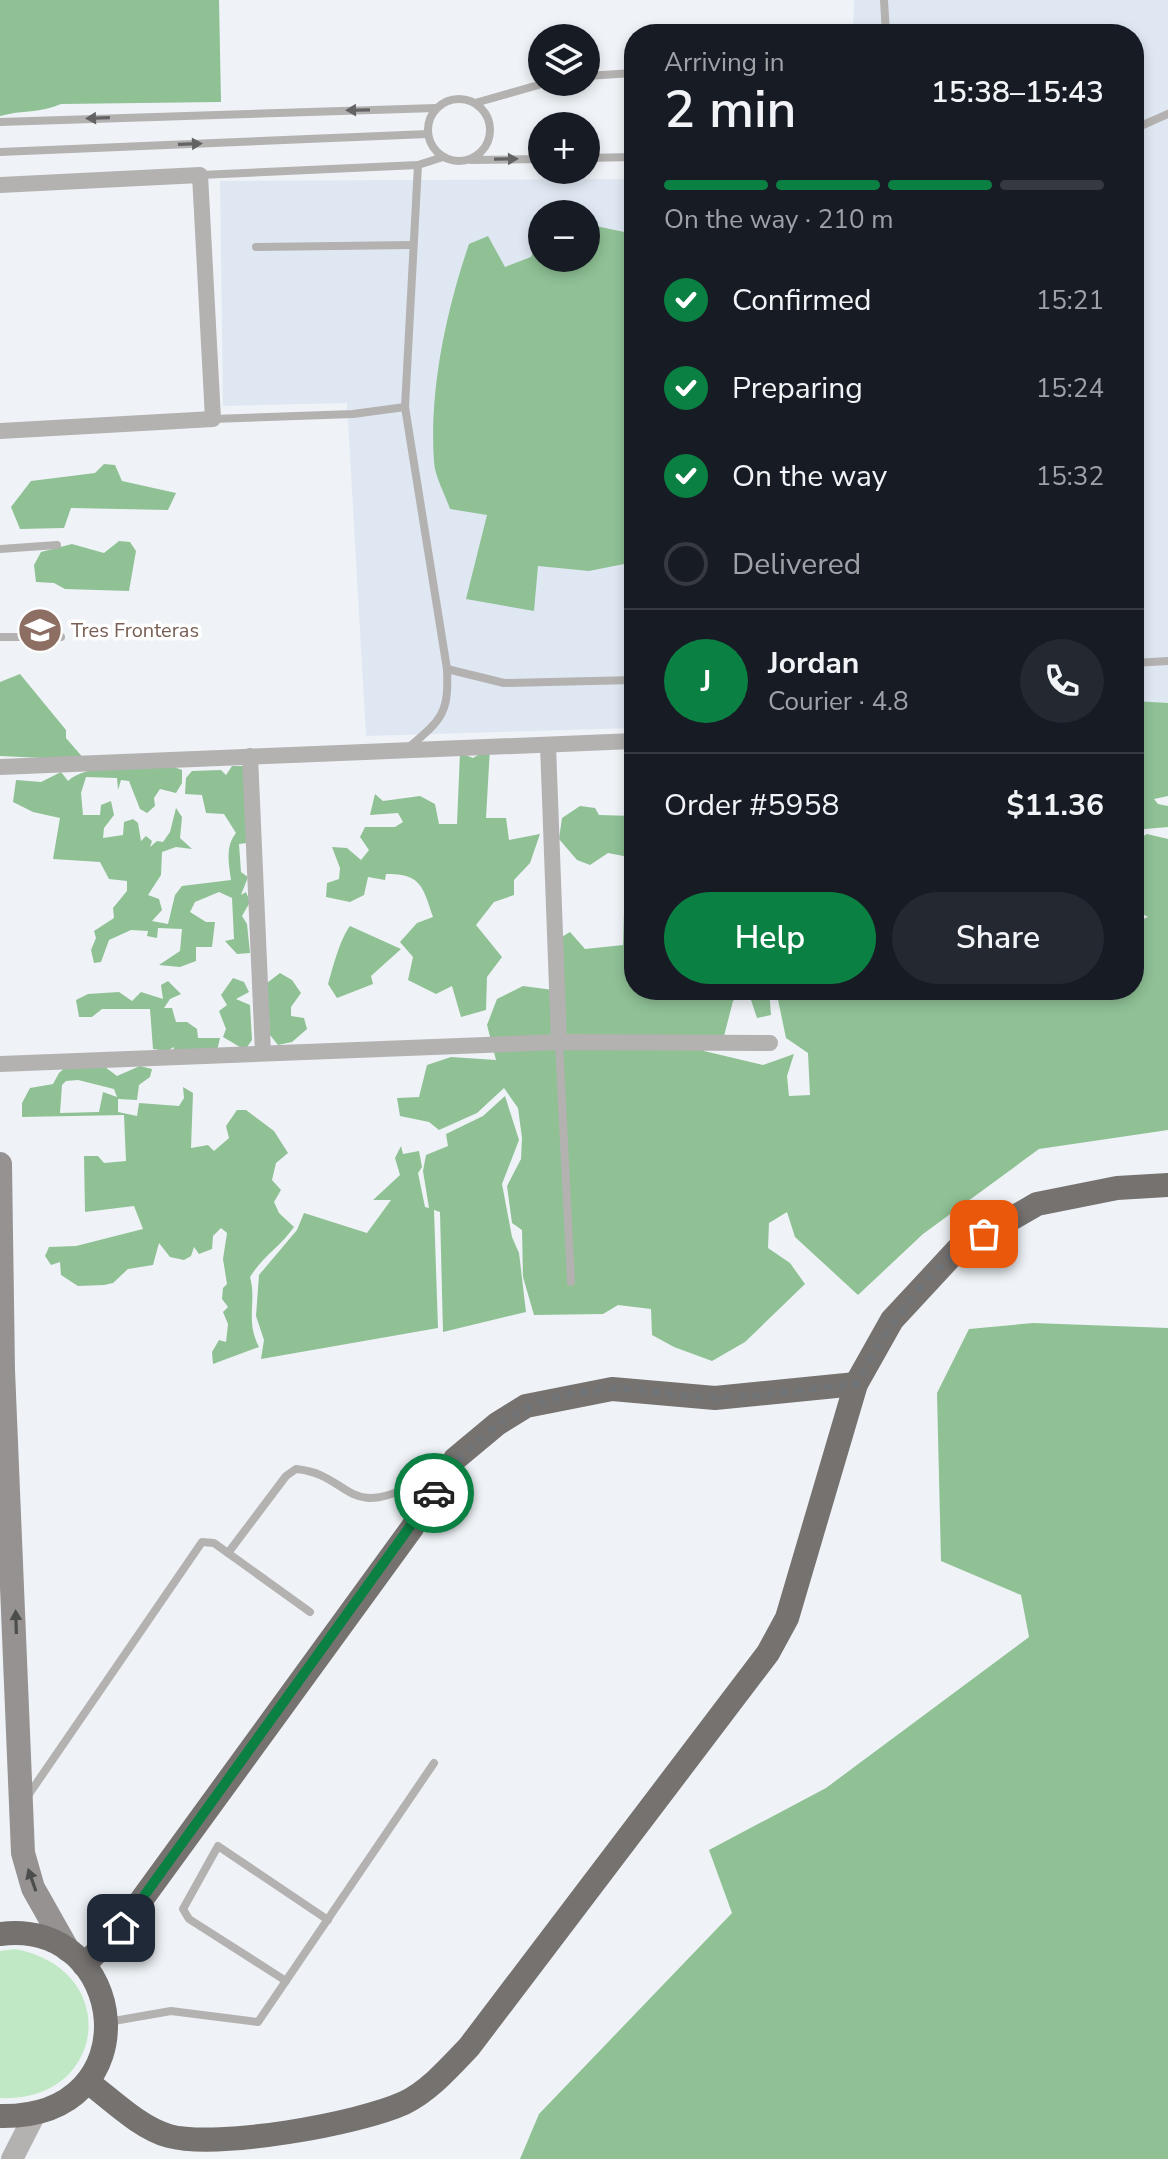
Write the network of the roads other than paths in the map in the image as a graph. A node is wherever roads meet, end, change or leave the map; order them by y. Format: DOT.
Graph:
graph roads {
  1 [pos="884,0"];
  2 [pos="885,24"];
  3 [pos="624,74"];
  4 [pos="600,75"];
  5 [pos="528,88"];
  6 [pos="475,103"];
  7 [pos="436,108"];
  8 [pos="1168,114"];
  9 [pos="0,122"];
  10 [pos="1144,125"];
  11 [pos="428,134"];
  12 [pos="0,152"];
  13 [pos="443,157"];
  14 [pos="624,157"];
  15 [pos="600,158"];
  16 [pos="528,159"];
  17 [pos="470,160"];
  18 [pos="418,165"];
  19 [pos="200,175"];
  20 [pos="0,185"];
  21 [pos="413,245"];
  22 [pos="256,247"];
  23 [pos="405,407"];
  24 [pos="213,419"];
  25 [pos="0,431"];
  26 [pos="57,545"];
  27 [pos="0,549"];
  28 [pos="0,637"];
  29 [pos="61,637"];
  30 [pos="1168,661"];
  31 [pos="1144,662"];
  32 [pos="447,669"];
  33 [pos="624,680"];
  34 [pos="624,741"];
  35 [pos="548,745"];
  36 [pos="405,751"];
  37 [pos="250,756"];
  38 [pos="0,767"];
  39 [pos="559,1042"];
  40 [pos="770,1043"];
  41 [pos="263,1053"];
  42 [pos="0,1064"];
  43 [pos="0,1164"];
  44 [pos="1168,1185"];
  45 [pos="571,1282"];
  46 [pos="856,1384"];
  47 [pos="434,1493"];
  48 [pos="228,1553"];
  49 [pos="310,1612"];
  50 [pos="434,1763"];
  51 [pos="22,1804"];
  52 [pos="328,1920"];
  53 [pos="0,1934"];
  54 [pos="76,1957"];
  55 [pos="286,1981"];
  56 [pos="107,2023"];
  57 [pos="88,2082"];
  58 [pos="35,2114"];
  59 [pos="0,2116"];
  60 [pos="12,2159"];
  1 -- 2 [label="lane"];
  3 -- 4 [label="lane"];
  5 -- 6 [label="lane"];
  6 -- 7 [label="lane"];
  6 -- 17 [label="lane"];
  7 -- 9 [label="lane, one-way"];
  7 -- 11 [label="lane"];
  8 -- 10 [label="lane"];
  12 -- 11 [label="lane, one-way"];
  11 -- 13 [label="lane"];
  13 -- 17 [label="lane"];
  13 -- 18 [label="lane"];
  14 -- 15 [label="lane"];
  17 -- 16 [label="lane, one-way"];
  18 -- 19 [label="lane"];
  18 -- 21 [label="lane"];
  19 -- 20 [label="street"];
  19 -- 24 [label="street"];
  21 -- 22 [label="lane"];
  21 -- 23 [label="lane"];
  23 -- 24 [label="lane"];
  23 -- 32 [label="lane"];
  24 -- 25 [label="street"];
  26 -- 27 [label="lane"];
  28 -- 29 [label="lane"];
  30 -- 31 [label="lane"];
  32 -- 33 [label="lane"];
  32 -- 36 [label="lane"];
  34 -- 35 [label="street"];
  35 -- 36 [label="street"];
  35 -- 39 [label="street"];
  36 -- 37 [label="street"];
  37 -- 38 [label="street"];
  37 -- 41 [label="street"];
  39 -- 40 [label="street"];
  39 -- 41 [label="street"];
  39 -- 45 [label="lane"];
  41 -- 42 [label="street"];
  51 -- 43 [label="main road, one-way"];
  44 -- 46 [label="highway"];
  46 -- 47 [label="highway"];
  46 -- 57 [label="highway"];
  47 -- 48 [label="lane"];
  47 -- 54 [label="highway"];
  48 -- 49 [label="lane"];
  48 -- 51 [label="lane"];
  50 -- 52 [label="lane"];
  54 -- 51 [label="main road, one-way"];
  52 -- 55 [label="lane"];
  52 -- 55 [label="lane"];
  53 -- 54 [label="highway"];
  54 -- 56 [label="highway"];
  55 -- 56 [label="lane"];
  56 -- 57 [label="highway"];
  57 -- 58 [label="highway"];
  58 -- 59 [label="highway"];
  58 -- 60 [label="street"];
}
